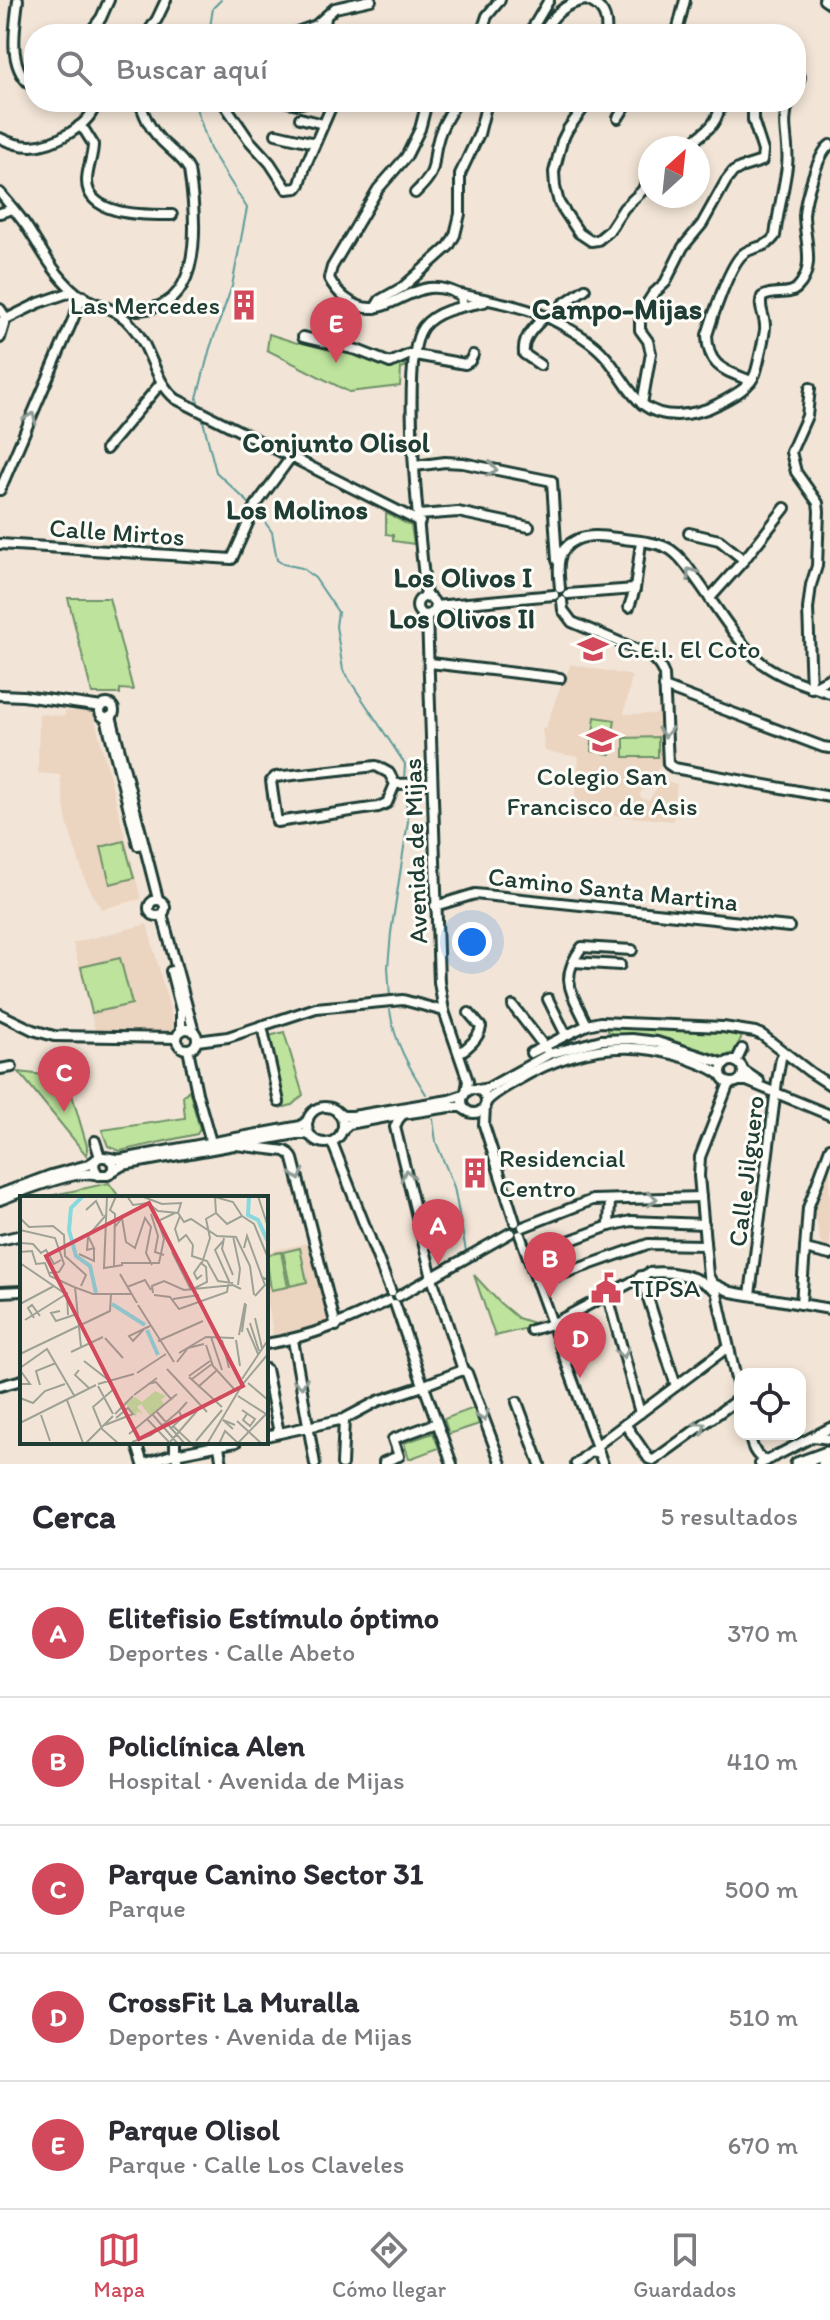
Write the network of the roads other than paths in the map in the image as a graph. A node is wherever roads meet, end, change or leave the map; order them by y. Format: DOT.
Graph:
graph roads {
  1 [pos="18,0"];
  2 [pos="109,0"];
  3 [pos="166,0"];
  4 [pos="371,0"];
  5 [pos="500,0"];
  6 [pos="549,0"];
  7 [pos="586,0"];
  8 [pos="685,0"];
  9 [pos="824,0"];
  10 [pos="830,4"];
  11 [pos="326,17"];
  12 [pos="96,24"];
  13 [pos="154,24"];
  14 [pos="317,24"];
  15 [pos="325,24"];
  16 [pos="484,24"];
  17 [pos="535,24"];
  18 [pos="548,24"];
  19 [pos="607,24"];
  20 [pos="679,24"];
  21 [pos="24,78"];
  22 [pos="92,112"];
  23 [pos="143,112"];
  24 [pos="230,112"];
  25 [pos="326,112"];
  26 [pos="424,112"];
  27 [pos="451,112"];
  28 [pos="484,112"];
  29 [pos="581,112"];
  30 [pos="622,112"];
  31 [pos="719,112"];
  32 [pos="753,112"];
  33 [pos="785,112"];
  34 [pos="300,118"];
  35 [pos="618,118"];
  36 [pos="323,124"];
  37 [pos="79,126"];
  38 [pos="276,134"];
  39 [pos="701,136"];
  40 [pos="0,138"];
  41 [pos="315,143"];
  42 [pos="830,145"];
  43 [pos="0,193"];
  44 [pos="415,193"];
  45 [pos="638,195"];
  46 [pos="13,209"];
  47 [pos="0,213"];
  48 [pos="172,215"];
  49 [pos="585,289"];
  50 [pos="455,293"];
  51 [pos="79,294"];
  52 [pos="489,301"];
  53 [pos="460,307"];
  54 [pos="375,308"];
  55 [pos="0,309"];
  56 [pos="115,310"];
  57 [pos="550,318"];
  58 [pos="3,320"];
  59 [pos="303,337"];
  60 [pos="0,338"];
  61 [pos="414,355"];
  62 [pos="473,355"];
  63 [pos="540,365"];
  64 [pos="751,381"];
  65 [pos="161,383"];
  66 [pos="810,388"];
  67 [pos="642,404"];
  68 [pos="106,449"];
  69 [pos="291,457"];
  70 [pos="415,466"];
  71 [pos="4,469"];
  72 [pos="0,490"];
  73 [pos="785,508"];
  74 [pos="419,518"];
  75 [pos="529,527"];
  76 [pos="689,533"];
  77 [pos="641,542"];
  78 [pos="0,544"];
  79 [pos="744,560"];
  80 [pos="558,563"];
  81 [pos="635,589"];
  82 [pos="561,594"];
  83 [pos="426,596"];
  84 [pos="710,598"];
  85 [pos="435,606"];
  86 [pos="629,607"];
  87 [pos="427,615"];
  88 [pos="430,663"];
  89 [pos="560,678"];
  90 [pos="830,678"];
  91 [pos="664,687"];
  92 [pos="811,688"];
  93 [pos="830,693"];
  94 [pos="0,695"];
  95 [pos="830,748"];
  96 [pos="432,783"];
  97 [pos="395,784"];
  98 [pos="830,797"];
  99 [pos="435,906"];
  100 [pos="160,915"];
  101 [pos="789,927"];
  102 [pos="632,950"];
  103 [pos="573,962"];
  104 [pos="620,965"];
  105 [pos="548,999"];
  106 [pos="513,1006"];
  107 [pos="444,1011"];
  108 [pos="1,1013"];
  109 [pos="469,1013"];
  110 [pos="600,1022"];
  111 [pos="587,1025"];
  112 [pos="262,1026"];
  113 [pos="179,1034"];
  114 [pos="566,1035"];
  115 [pos="196,1036"];
  116 [pos="601,1040"];
  117 [pos="188,1049"];
  118 [pos="742,1049"];
  119 [pos="547,1050"];
  120 [pos="459,1053"];
  121 [pos="531,1053"];
  122 [pos="784,1053"];
  123 [pos="736,1062"];
  124 [pos="725,1064"];
  125 [pos="12,1067"];
  126 [pos="0,1069"];
  127 [pos="744,1071"];
  128 [pos="721,1075"];
  129 [pos="468,1081"];
  130 [pos="739,1081"];
  131 [pos="729,1083"];
  132 [pos="830,1085"];
  133 [pos="478,1090"];
  134 [pos="776,1090"];
  135 [pos="465,1094"];
  136 [pos="279,1102"];
  137 [pos="486,1104"];
  138 [pos="468,1111"];
  139 [pos="338,1113"];
  140 [pos="830,1113"];
  141 [pos="403,1114"];
  142 [pos="308,1120"];
  143 [pos="484,1125"];
  144 [pos="342,1130"];
  145 [pos="311,1136"];
  146 [pos="95,1141"];
  147 [pos="211,1142"];
  148 [pos="332,1142"];
  149 [pos="236,1145"];
  150 [pos="830,1148"];
  151 [pos="102,1158"];
  152 [pos="111,1173"];
  153 [pos="99,1175"];
  154 [pos="0,1194"];
  155 [pos="701,1197"];
  156 [pos="0,1200"];
  157 [pos="610,1200"];
  158 [pos="704,1224"];
  159 [pos="609,1226"];
  160 [pos="517,1229"];
  161 [pos="20,1235"];
  162 [pos="0,1240"];
  163 [pos="705,1245"];
  164 [pos="805,1249"];
  165 [pos="830,1255"];
  166 [pos="528,1256"];
  167 [pos="641,1276"];
  168 [pos="432,1278"];
  169 [pos="537,1283"];
  170 [pos="710,1283"];
  171 [pos="20,1291"];
  172 [pos="0,1292"];
  173 [pos="731,1292"];
  174 [pos="607,1293"];
  175 [pos="750,1295"];
  176 [pos="393,1298"];
  177 [pos="719,1304"];
  178 [pos="801,1304"];
  179 [pos="830,1309"];
  180 [pos="552,1324"];
  181 [pos="336,1326"];
  182 [pos="531,1330"];
  183 [pos="293,1340"];
  184 [pos="268,1344"];
  185 [pos="728,1347"];
  186 [pos="463,1370"];
  187 [pos="734,1372"];
  188 [pos="268,1379"];
  189 [pos="20,1381"];
  190 [pos="0,1386"];
  191 [pos="424,1386"];
  192 [pos="676,1386"];
  193 [pos="517,1402"];
  194 [pos="734,1402"];
  195 [pos="640,1413"];
  196 [pos="344,1419"];
  197 [pos="437,1423"];
  198 [pos="625,1424"];
  199 [pos="309,1426"];
  200 [pos="830,1428"];
  201 [pos="279,1433"];
  202 [pos="268,1436"];
  203 [pos="813,1437"];
  204 [pos="830,1439"];
  205 [pos="751,1440"];
  206 [pos="137,1444"];
  207 [pos="175,1444"];
  208 [pos="218,1444"];
  209 [pos="598,1450"];
  210 [pos="175,1454"];
  211 [pos="828,1459"];
  212 [pos="760,1463"];
  213 [pos="143,1464"];
  214 [pos="179,1464"];
  215 [pos="222,1464"];
  216 [pos="315,1464"];
  217 [pos="342,1464"];
  218 [pos="384,1464"];
  219 [pos="452,1464"];
  220 [pos="501,1464"];
  221 [pos="540,1464"];
  222 [pos="576,1464"];
  223 [pos="603,1464"];
  224 [pos="797,1464"];
  225 [pos="806,1464"];
  1 -- 21 [label="street"];
  2 -- 12 [label="street"];
  3 -- 13 [label="street"];
  4 -- 11 [label="street"];
  5 -- 16 [label="street"];
  6 -- 17 [label="street"];
  7 -- 18 [label="street"];
  7 -- 19 [label="street"];
  8 -- 20 [label="street"];
  9 -- 10 [label="street"];
  11 -- 14 [label="street"];
  11 -- 15 [label="street"];
  22 -- 37 [label="street"];
  23 -- 56 [label="street"];
  24 -- 41 [label="street"];
  25 -- 36 [label="street"];
  26 -- 54 [label="street"];
  27 -- 44 [label="street"];
  28 -- 54 [label="street"];
  29 -- 45 [label="street"];
  30 -- 35 [label="street"];
  31 -- 39 [label="street"];
  32 -- 67 [label="street"];
  33 -- 64 [label="street"];
  34 -- 36 [label="street"];
  36 -- 41 [label="street"];
  37 -- 40 [label="street"];
  37 -- 48 [label="street"];
  38 -- 41 [label="street"];
  42 -- 64 [label="street"];
  43 -- 46 [label="street"];
  46 -- 47 [label="street"];
  46 -- 51 [label="street"];
  49 -- 57 [label="street"];
  50 -- 52 [label="street"];
  50 -- 53 [label="street"];
  50 -- 54 [label="street"];
  51 -- 56 [label="street"];
  51 -- 58 [label="street"];
  71 -- 51 [label="street, one-way"];
  52 -- 53 [label="street"];
  52 -- 57 [label="street"];
  53 -- 61 [label="street"];
  55 -- 58 [label="street"];
  56 -- 65 [label="street"];
  57 -- 63 [label="street"];
  57 -- 67 [label="street"];
  58 -- 60 [label="street"];
  59 -- 61 [label="street"];
  61 -- 62 [label="street"];
  61 -- 70 [label="street"];
  64 -- 67 [label="street"];
  65 -- 68 [label="street"];
  65 -- 69 [label="street"];
  66 -- 92 [label="street"];
  69 -- 74 [label="street"];
  69 -- 78 [label="street, Calle Mirtos"];
  70 -- 74 [label="street"];
  70 -- 80 [label="street, one-way"];
  71 -- 72 [label="street"];
  73 -- 79 [label="street"];
  74 -- 75 [label="street"];
  74 -- 83 [label="street"];
  76 -- 79 [label="street"];
  77 -- 80 [label="street"];
  77 -- 81 [label="street"];
  84 -- 77 [label="street, one-way"];
  79 -- 84 [label="street"];
  80 -- 82 [label="street"];
  81 -- 82 [label="street"];
  81 -- 86 [label="street"];
  82 -- 85 [label="street"];
  82 -- 91 [label="street"];
  83 -- 85 [label="street"];
  83 -- 87 [label="street"];
  84 -- 92 [label="street"];
  85 -- 87 [label="street"];
  87 -- 88 [label="street, Avenida de Mijas"];
  88 -- 89 [label="street"];
  88 -- 96 [label="street, Avenida de Mijas"];
  90 -- 92 [label="street"];
  91 -- 95 [label="street"];
  91 -- 98 [label="street, one-way"];
  92 -- 93 [label="street"];
  94 -- 100 [label="street"];
  96 -- 97 [label="street"];
  96 -- 99 [label="street, Avenida de Mijas"];
  97 -- 97 [label="street"];
  99 -- 101 [label="street, Camino Santa Martina"];
  99 -- 107 [label="street, Avenida de Mijas"];
  100 -- 113 [label="street"];
  100 -- 115 [label="street"];
  102 -- 103 [label="street"];
  103 -- 104 [label="street"];
  103 -- 111 [label="street"];
  105 -- 114 [label="street"];
  106 -- 119 [label="street"];
  107 -- 112 [label="street"];
  107 -- 120 [label="street, Avenida de Mijas"];
  108 -- 113 [label="street"];
  109 -- 120 [label="street"];
  110 -- 111 [label="street"];
  110 -- 116 [label="street"];
  110 -- 122 [label="street"];
  111 -- 114 [label="street"];
  112 -- 115 [label="street"];
  112 -- 136 [label="street"];
  113 -- 115 [label="street"];
  113 -- 117 [label="street"];
  114 -- 119 [label="street"];
  115 -- 117 [label="street"];
  116 -- 119 [label="street"];
  116 -- 124 [label="street"];
  117 -- 147 [label="street"];
  118 -- 123 [label="street"];
  119 -- 121 [label="street"];
  119 -- 133 [label="street"];
  120 -- 129 [label="street, Avenida de Mijas"];
  122 -- 132 [label="street"];
  122 -- 134 [label="street, Calle Jilguero"];
  123 -- 124 [label="street"];
  123 -- 127 [label="street"];
  124 -- 128 [label="street"];
  125 -- 126 [label="street"];
  127 -- 130 [label="street"];
  127 -- 134 [label="street"];
  128 -- 131 [label="street"];
  128 -- 137 [label="street"];
  129 -- 133 [label="street, Avenida de Mijas"];
  129 -- 135 [label="street, Avenida de Mijas"];
  130 -- 131 [label="street"];
  130 -- 134 [label="street"];
  131 -- 155 [label="street"];
  133 -- 135 [label="street"];
  133 -- 137 [label="street"];
  134 -- 140 [label="street"];
  134 -- 175 [label="street, Calle Jilguero"];
  135 -- 138 [label="street"];
  135 -- 139 [label="street"];
  137 -- 138 [label="street"];
  137 -- 143 [label="street"];
  138 -- 141 [label="street"];
  138 -- 143 [label="street"];
  139 -- 142 [label="street"];
  139 -- 144 [label="street"];
  141 -- 144 [label="street"];
  168 -- 141 [label="street, one-way"];
  142 -- 145 [label="street"];
  142 -- 147 [label="street"];
  143 -- 160 [label="street"];
  144 -- 148 [label="street"];
  145 -- 148 [label="street"];
  145 -- 149 [label="street"];
  146 -- 151 [label="street"];
  147 -- 151 [label="street"];
  148 -- 176 [label="street"];
  149 -- 152 [label="street"];
  149 -- 181 [label="street, one-way"];
  150 -- 164 [label="street"];
  151 -- 152 [label="street"];
  151 -- 153 [label="street"];
  151 -- 154 [label="street"];
  152 -- 153 [label="street"];
  153 -- 156 [label="street"];
  157 -- 155 [label="street, one-way"];
  155 -- 158 [label="street"];
  157 -- 159 [label="street"];
  157 -- 160 [label="street"];
  158 -- 159 [label="street"];
  158 -- 163 [label="street"];
  159 -- 166 [label="street"];
  160 -- 166 [label="street"];
  160 -- 168 [label="street"];
  161 -- 162 [label="street"];
  163 -- 169 [label="street"];
  163 -- 170 [label="street"];
  164 -- 165 [label="street"];
  164 -- 178 [label="street"];
  166 -- 169 [label="street"];
  167 -- 170 [label="street"];
  167 -- 174 [label="street"];
  167 -- 192 [label="street"];
  168 -- 176 [label="street"];
  168 -- 186 [label="street"];
  169 -- 180 [label="street"];
  170 -- 173 [label="street"];
  170 -- 177 [label="street"];
  171 -- 172 [label="street"];
  173 -- 175 [label="street"];
  173 -- 177 [label="street"];
  174 -- 180 [label="street"];
  174 -- 195 [label="street, one-way"];
  175 -- 178 [label="street"];
  176 -- 181 [label="street"];
  176 -- 191 [label="street"];
  177 -- 185 [label="street"];
  178 -- 179 [label="street"];
  180 -- 182 [label="street"];
  180 -- 209 [label="street"];
  181 -- 183 [label="street"];
  183 -- 184 [label="street"];
  183 -- 199 [label="street, one-way"];
  185 -- 187 [label="street"];
  185 -- 192 [label="street"];
  186 -- 191 [label="street"];
  186 -- 220 [label="street, one-way"];
  188 -- 201 [label="street"];
  189 -- 190 [label="street"];
  191 -- 196 [label="street"];
  191 -- 197 [label="street"];
  192 -- 195 [label="street"];
  193 -- 221 [label="street"];
  198 -- 194 [label="street, one-way"];
  195 -- 198 [label="street"];
  196 -- 199 [label="street"];
  196 -- 217 [label="street"];
  197 -- 218 [label="street"];
  197 -- 219 [label="street"];
  198 -- 209 [label="street"];
  199 -- 201 [label="street"];
  199 -- 216 [label="street"];
  200 -- 203 [label="street"];
  201 -- 202 [label="street"];
  203 -- 204 [label="street"];
  203 -- 212 [label="street"];
  205 -- 212 [label="street"];
  206 -- 213 [label="street"];
  207 -- 210 [label="street"];
  208 -- 210 [label="street"];
  208 -- 215 [label="street"];
  209 -- 222 [label="street"];
  209 -- 223 [label="street"];
  210 -- 213 [label="street"];
  210 -- 214 [label="street"];
  211 -- 224 [label="highway"];
  211 -- 225 [label="highway"];
}
